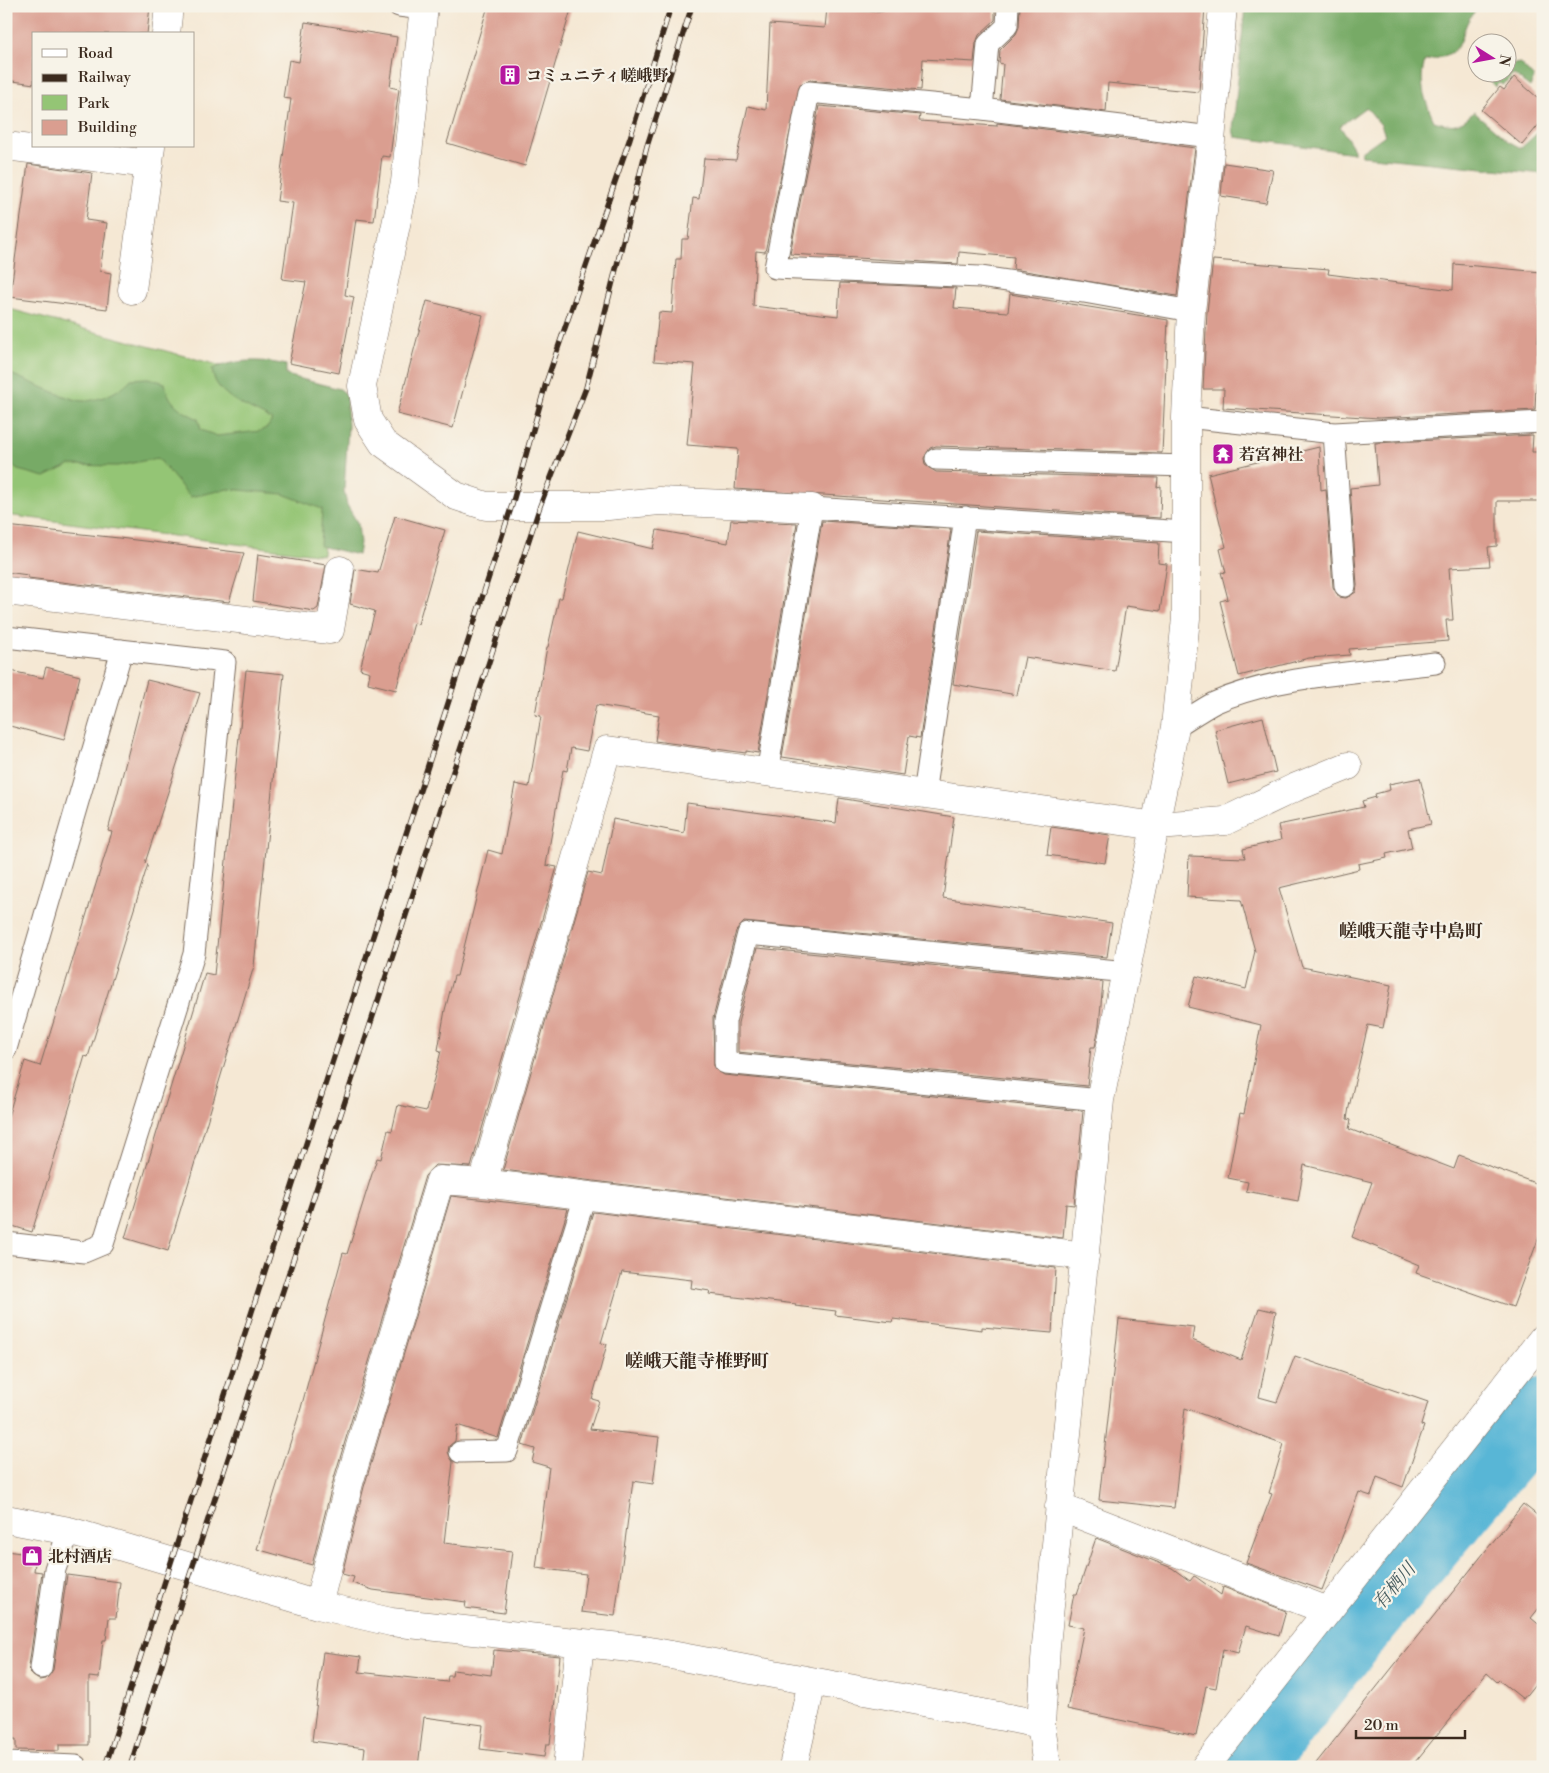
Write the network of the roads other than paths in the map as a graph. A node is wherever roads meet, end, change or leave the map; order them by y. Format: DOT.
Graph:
graph roads {
  1 [pos="169,6"];
  2 [pos="1008,6"];
  3 [pos="1223,6"];
  4 [pos="415,7"];
  5 [pos="166,32"];
  6 [pos="982,110"];
  7 [pos="1211,137"];
  8 [pos="6,146"];
  9 [pos="32,148"];
  10 [pos="38,148"];
  11 [pos="150,155"];
  12 [pos="132,290"];
  13 [pos="1191,310"];
  14 [pos="1186,417"];
  15 [pos="1543,422"];
  16 [pos="1334,433"];
  17 [pos="936,459"];
  18 [pos="1186,466"];
  19 [pos="812,508"];
  20 [pos="964,518"];
  21 [pos="1186,532"];
  22 [pos="340,570"];
  23 [pos="1344,586"];
  24 [pos="6,591"];
  25 [pos="6,637"];
  26 [pos="122,650"];
  27 [pos="1435,663"];
  28 [pos="1175,727"];
  29 [pos="1348,766"];
  30 [pos="768,774"];
  31 [pos="924,794"];
  32 [pos="1157,826"];
  33 [pos="1127,972"];
  34 [pos="6,1049"];
  35 [pos="1100,1100"];
  36 [pos="483,1183"];
  37 [pos="585,1196"];
  38 [pos="6,1243"];
  39 [pos="1085,1256"];
  40 [pos="1543,1338"];
  41 [pos="460,1452"];
  42 [pos="1059,1507"];
  43 [pos="6,1519"];
  44 [pos="69,1531"];
  45 [pos="318,1604"];
  46 [pos="1328,1611"];
  47 [pos="580,1643"];
  48 [pos="41,1668"];
  49 [pos="812,1682"];
  50 [pos="1041,1724"];
  51 [pos="6,1763"];
  52 [pos="76,1766"];
  53 [pos="567,1767"];
  54 [pos="793,1767"];
  55 [pos="1046,1767"];
  56 [pos="1205,1767"];
  1 -- 5 [label="street"];
  2 -- 6 [label="lane"];
  3 -- 7 [label="street"];
  4 -- 19 [label="street"];
  6 -- 7 [label="lane"];
  6 -- 13 [label="lane"];
  7 -- 13 [label="street"];
  8 -- 9 [label="street"];
  10 -- 11 [label="street"];
  11 -- 12 [label="street"];
  13 -- 14 [label="street"];
  14 -- 16 [label="lane"];
  14 -- 18 [label="street"];
  15 -- 16 [label="lane"];
  16 -- 23 [label="lane"];
  17 -- 18 [label="lane"];
  18 -- 21 [label="street"];
  19 -- 20 [label="lane"];
  19 -- 30 [label="lane"];
  20 -- 21 [label="lane"];
  20 -- 31 [label="lane"];
  21 -- 28 [label="street"];
  22 -- 24 [label="street"];
  25 -- 26 [label="lane"];
  26 -- 34 [label="lane"];
  26 -- 38 [label="lane"];
  27 -- 28 [label="lane"];
  28 -- 32 [label="street"];
  29 -- 32 [label="street"];
  30 -- 31 [label="street"];
  30 -- 36 [label="street"];
  31 -- 32 [label="street"];
  32 -- 33 [label="street"];
  33 -- 35 [label="street"];
  33 -- 35 [label="lane"];
  35 -- 39 [label="street"];
  36 -- 37 [label="street"];
  36 -- 45 [label="street"];
  37 -- 39 [label="street"];
  37 -- 41 [label="lane"];
  39 -- 42 [label="street"];
  40 -- 46 [label="street"];
  42 -- 46 [label="street"];
  42 -- 50 [label="street"];
  43 -- 44 [label="street"];
  44 -- 45 [label="street"];
  44 -- 48 [label="lane"];
  45 -- 47 [label="street"];
  46 -- 56 [label="street"];
  47 -- 49 [label="street"];
  47 -- 53 [label="street"];
  49 -- 50 [label="street"];
  49 -- 54 [label="street"];
  50 -- 55 [label="street"];
  51 -- 52 [label="lane"];
}
